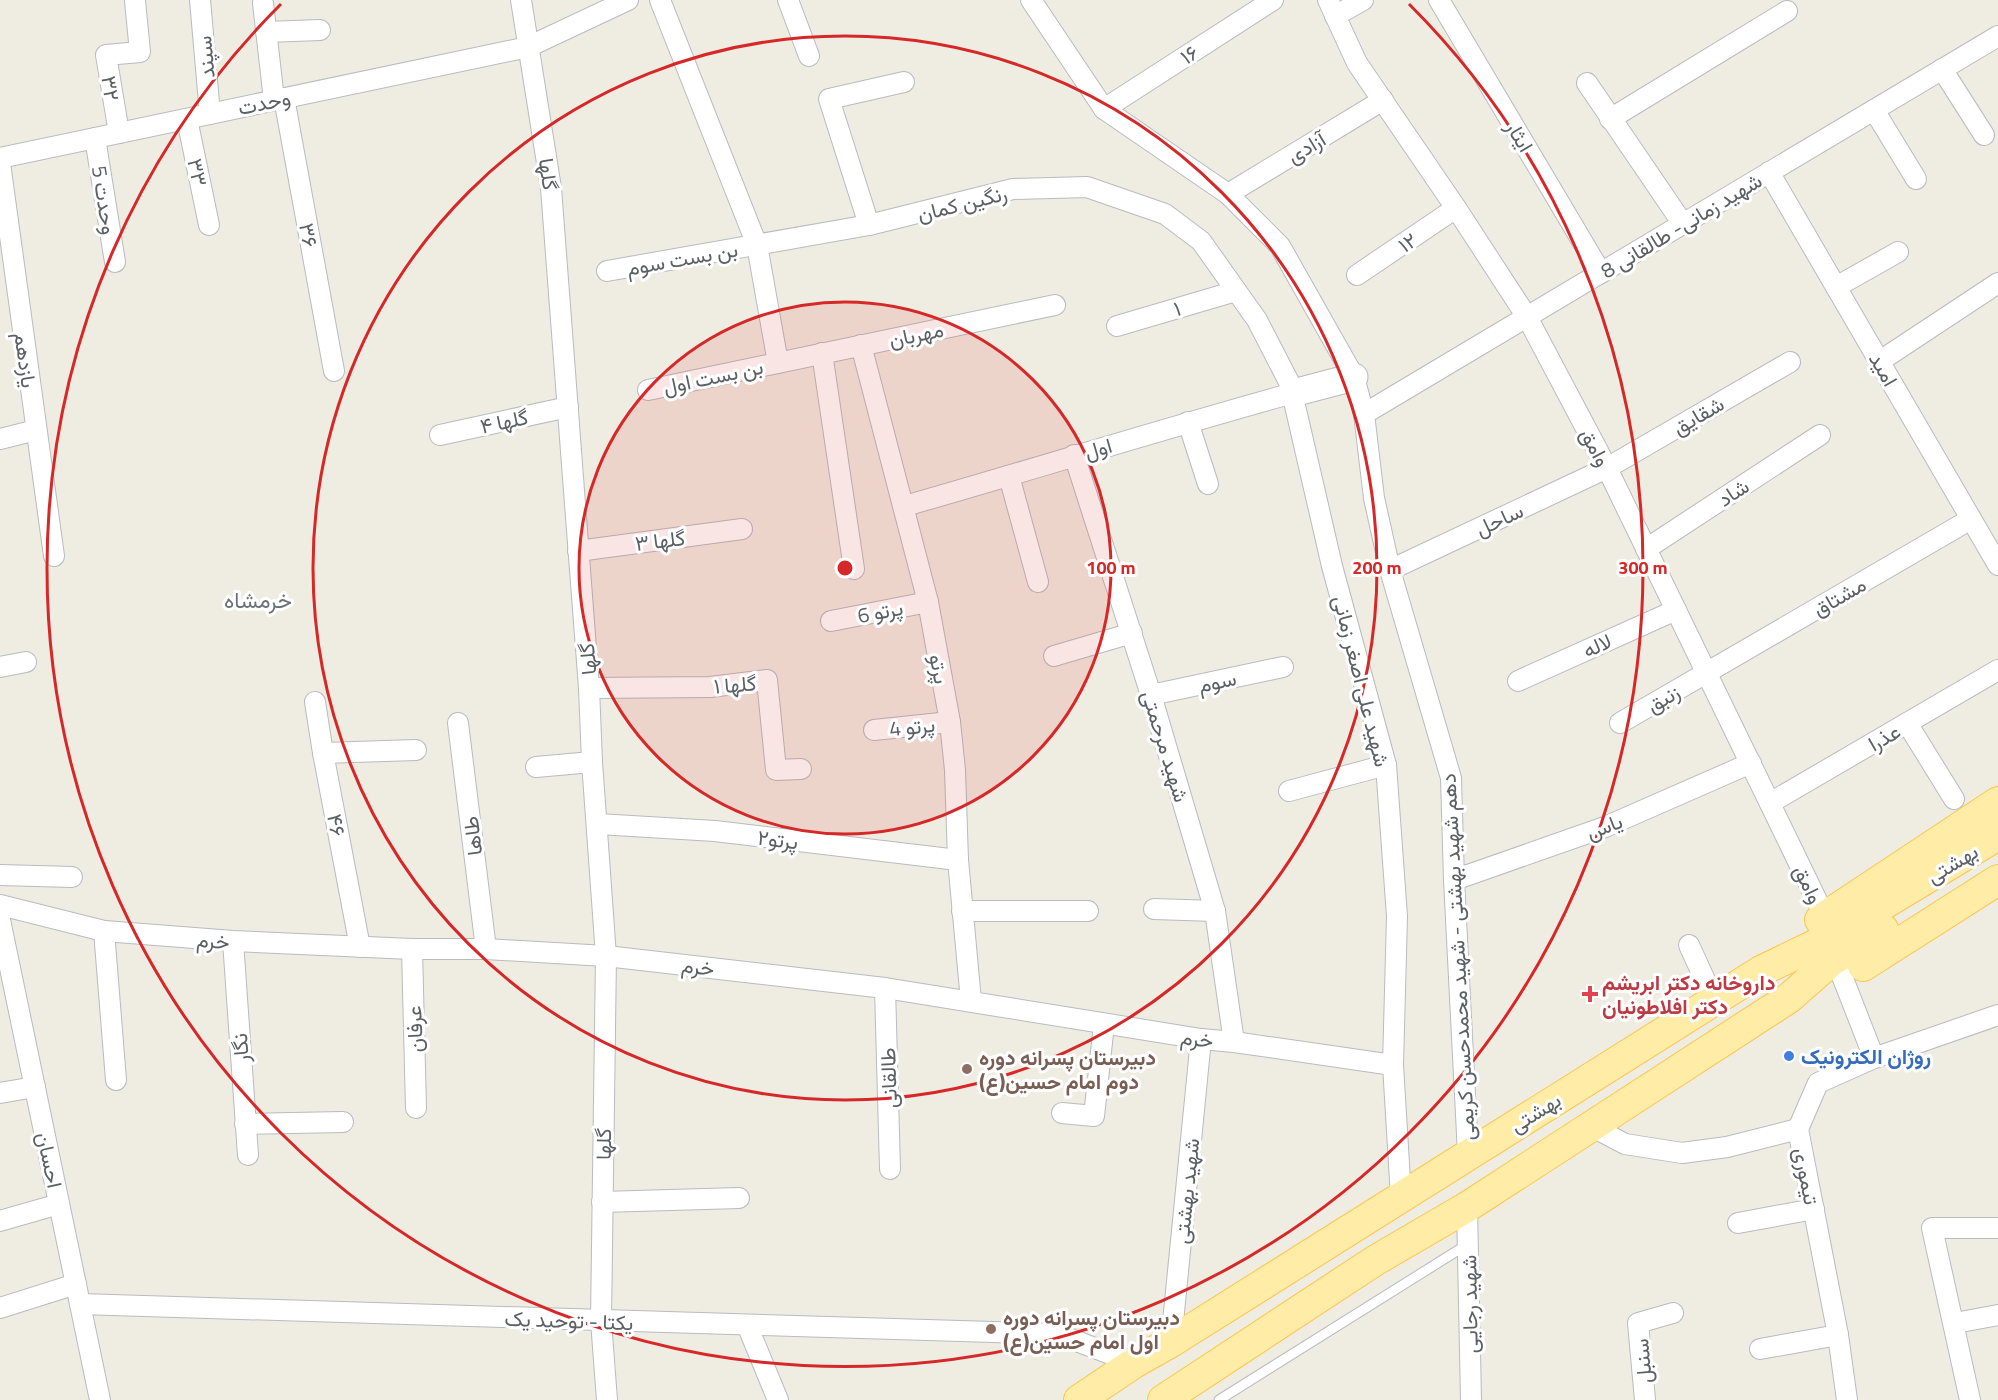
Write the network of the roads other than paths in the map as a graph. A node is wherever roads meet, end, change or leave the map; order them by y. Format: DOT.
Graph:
graph roads {
  1 [pos="200,0"];
  2 [pos="521,0"];
  3 [pos="628,0"];
  4 [pos="660,0"];
  5 [pos="788,0"];
  6 [pos="1030,0"];
  7 [pos="1273,0"];
  8 [pos="1363,0"];
  9 [pos="1439,0"];
  10 [pos="135,1"];
  11 [pos="263,3"];
  12 [pos="1332,8"];
  13 [pos="1787,11"];
  14 [pos="320,30"];
  15 [pos="266,32"];
  16 [pos="1998,36"];
  17 [pos="528,47"];
  18 [pos="809,56"];
  19 [pos="1942,69"];
  20 [pos="904,82"];
  21 [pos="1587,83"];
  22 [pos="279,99"];
  23 [pos="1383,99"];
  24 [pos="1104,109"];
  25 [pos="1874,110"];
  26 [pos="210,114"];
  27 [pos="187,119"];
  28 [pos="1610,119"];
  29 [pos="119,133"];
  30 [pos="1984,135"];
  31 [pos="95,138"];
  32 [pos="0,158"];
  33 [pos="0,164"];
  34 [pos="1769,172"];
  35 [pos="1916,179"];
  36 [pos="1228,194"];
  37 [pos="1456,208"];
  38 [pos="1165,214"];
  39 [pos="1683,224"];
  40 [pos="209,225"];
  41 [pos="868,225"];
  42 [pos="757,245"];
  43 [pos="1898,252"];
  44 [pos="115,262"];
  45 [pos="607,271"];
  46 [pos="1601,273"];
  47 [pos="1357,275"];
  48 [pos="1998,283"];
  49 [pos="1836,286"];
  50 [pos="1236,291"];
  51 [pos="1055,304"];
  52 [pos="1527,317"];
  53 [pos="1117,326"];
  54 [pos="861,345"];
  55 [pos="822,353"];
  56 [pos="1790,362"];
  57 [pos="1880,362"];
  58 [pos="778,363"];
  59 [pos="334,371"];
  60 [pos="1354,377"];
  61 [pos="648,390"];
  62 [pos="1293,393"];
  63 [pos="568,407"];
  64 [pos="1364,414"];
  65 [pos="1188,422"];
  66 [pos="36,430"];
  67 [pos="440,435"];
  68 [pos="1820,435"];
  69 [pos="0,439"];
  70 [pos="1074,455"];
  71 [pos="1607,468"];
  72 [pos="1009,476"];
  73 [pos="1208,484"];
  74 [pos="905,506"];
  75 [pos="1971,519"];
  76 [pos="742,529"];
  77 [pos="1993,544"];
  78 [pos="1646,549"];
  79 [pos="578,551"];
  80 [pos="54,556"];
  81 [pos="1998,565"];
  82 [pos="854,569"];
  83 [pos="1390,570"];
  84 [pos="1038,582"];
  85 [pos="928,602"];
  86 [pos="1676,610"];
  87 [pos="831,621"];
  88 [pos="1132,633"];
  89 [pos="1054,656"];
  90 [pos="26,662"];
  91 [pos="0,667"];
  92 [pos="1283,667"];
  93 [pos="1998,670"];
  94 [pos="1707,673"];
  95 [pos="1518,681"];
  96 [pos="589,688"];
  97 [pos="1152,695"];
  98 [pos="315,702"];
  99 [pos="950,722"];
  100 [pos="458,723"];
  101 [pos="1620,723"];
  102 [pos="1908,723"];
  103 [pos="874,730"];
  104 [pos="416,750"];
  105 [pos="323,753"];
  106 [pos="592,762"];
  107 [pos="1751,763"];
  108 [pos="1386,765"];
  109 [pos="537,767"];
  110 [pos="801,769"];
  111 [pos="1289,791"];
  112 [pos="1954,799"];
  113 [pos="1770,802"];
  114 [pos="1998,802"];
  115 [pos="598,824"];
  116 [pos="1998,835"];
  117 [pos="1998,857"];
  118 [pos="958,860"];
  119 [pos="0,875"];
  120 [pos="72,877"];
  121 [pos="1454,880"];
  122 [pos="1998,880"];
  123 [pos="0,905"];
  124 [pos="1154,909"];
  125 [pos="962,911"];
  126 [pos="1088,911"];
  127 [pos="1215,911"];
  128 [pos="1825,917"];
  129 [pos="0,920"];
  130 [pos="104,932"];
  131 [pos="233,941"];
  132 [pos="1689,945"];
  133 [pos="360,947"];
  134 [pos="412,949"];
  135 [pos="486,950"];
  136 [pos="606,956"];
  137 [pos="1761,971"];
  138 [pos="1842,976"];
  139 [pos="885,988"];
  140 [pos="1789,998"];
  141 [pos="1714,1000"];
  142 [pos="971,1001"];
  143 [pos="1998,1015"];
  144 [pos="1104,1023"];
  145 [pos="1201,1040"];
  146 [pos="1234,1042"];
  147 [pos="1874,1058"];
  148 [pos="1393,1065"];
  149 [pos="116,1080"];
  150 [pos="34,1087"];
  151 [pos="0,1093"];
  152 [pos="416,1108"];
  153 [pos="1062,1113"];
  154 [pos="343,1122"];
  155 [pos="245,1124"];
  156 [pos="1591,1126"];
  157 [pos="1798,1129"];
  158 [pos="1468,1154"];
  159 [pos="248,1155"];
  160 [pos="890,1169"];
  161 [pos="1401,1197"];
  162 [pos="739,1198"];
  163 [pos="602,1202"];
  164 [pos="59,1204"];
  165 [pos="1467,1207"];
  166 [pos="1814,1209"];
  167 [pos="0,1221"];
  168 [pos="1738,1223"];
  169 [pos="1998,1228"];
  170 [pos="1468,1244"];
  171 [pos="76,1284"];
  172 [pos="80,1304"];
  173 [pos="0,1308"];
  174 [pos="1673,1313"];
  175 [pos="1998,1315"];
  176 [pos="601,1321"];
  177 [pos="1954,1323"];
  178 [pos="747,1325"];
  179 [pos="1839,1335"];
  180 [pos="1171,1342"];
  181 [pos="1760,1349"];
  182 [pos="1134,1363"];
  183 [pos="100,1400"];
  184 [pos="607,1400"];
  185 [pos="778,1400"];
  186 [pos="1079,1400"];
  187 [pos="1163,1400"];
  188 [pos="1219,1400"];
  189 [pos="1471,1400"];
  190 [pos="1645,1400"];
  191 [pos="1847,1400"];
  192 [pos="1970,1400"];
  1 -- 26 [label="street, سپند"];
  2 -- 17 [label="street, گلها"];
  3 -- 17 [label="street, وحدت"];
  4 -- 42 [label="street"];
  5 -- 18 [label="street"];
  6 -- 24 [label="street, دهم شهید بهشتی - شهید محمدحسن کریمی"];
  7 -- 24 [label="street, ۱۶"];
  8 -- 12 [label="street"];
  9 -- 46 [label="street, ایثار"];
  10 -- 29 [label="street, ۳۲"];
  11 -- 15 [label="street, ۳۶"];
  12 -- 23 [label="street, وامق"];
  13 -- 28 [label="street"];
  14 -- 15 [label="street"];
  15 -- 22 [label="street, ۳۶"];
  16 -- 19 [label="street, شهید زمانی- طالقانی 8"];
  17 -- 22 [label="street, وحدت"];
  17 -- 63 [label="street, گلها"];
  19 -- 25 [label="street, شهید زمانی- طالقانی 8"];
  19 -- 30 [label="street"];
  20 -- 41 [label="street"];
  21 -- 28 [label="street"];
  22 -- 26 [label="street, وحدت"];
  22 -- 59 [label="street, ۳۶"];
  23 -- 36 [label="street, آزادی"];
  23 -- 37 [label="street, وامق"];
  24 -- 36 [label="street, دهم شهید بهشتی - شهید محمدحسن کریمی"];
  25 -- 34 [label="street, شهید زمانی- طالقانی 8"];
  25 -- 35 [label="street"];
  26 -- 27 [label="street, وحدت"];
  27 -- 29 [label="street, وحدت"];
  27 -- 40 [label="street, ۳۳"];
  28 -- 39 [label="street"];
  29 -- 31 [label="street, وحدت"];
  31 -- 32 [label="street, وحدت"];
  31 -- 44 [label="street, 5 وحدت"];
  33 -- 66 [label="street, یازدهم"];
  34 -- 39 [label="street, شهید زمانی- طالقانی 8"];
  34 -- 49 [label="street, امید"];
  36 -- 60 [label="street, دهم شهید بهشتی - شهید محمدحسن کریمی"];
  37 -- 47 [label="street, ۱۲"];
  37 -- 52 [label="street, وامق"];
  38 -- 41 [label="street, رنگین کمان"];
  38 -- 50 [label="street, شهید علی اصغر زمانی"];
  39 -- 46 [label="street, شهید زمانی- طالقانی 8"];
  41 -- 42 [label="street, رنگین کمان"];
  42 -- 45 [label="street, بن بست سوم"];
  42 -- 58 [label="street"];
  43 -- 49 [label="street"];
  46 -- 52 [label="street, شهید زمانی- طالقانی 8"];
  48 -- 57 [label="street"];
  49 -- 57 [label="street, امید"];
  50 -- 53 [label="street, ۱"];
  50 -- 62 [label="street, شهید علی اصغر زمانی"];
  51 -- 54 [label="street, مهربان"];
  52 -- 64 [label="street, شهید زمانی- طالقانی 8"];
  52 -- 71 [label="street, وامق"];
  54 -- 55 [label="street, مهربان"];
  54 -- 74 [label="street, پرتو"];
  55 -- 58 [label="street, مهربان"];
  55 -- 82 [label="street"];
  56 -- 71 [label="street, شقایق"];
  57 -- 75 [label="street, امید"];
  58 -- 61 [label="street, بن بست اول"];
  60 -- 62 [label="street"];
  60 -- 64 [label="street, دهم شهید بهشتی - شهید محمدحسن کریمی"];
  62 -- 65 [label="street, اول"];
  62 -- 108 [label="street, شهید علی اصغر زمانی"];
  63 -- 67 [label="street, گلها ۴"];
  63 -- 79 [label="street, گلها"];
  64 -- 83 [label="street, دهم شهید بهشتی - شهید محمدحسن کریمی"];
  65 -- 70 [label="street, اول"];
  65 -- 73 [label="street"];
  66 -- 69 [label="street"];
  66 -- 80 [label="street, یازدهم"];
  68 -- 78 [label="street, شاد"];
  70 -- 72 [label="street, اول"];
  70 -- 88 [label="street, شهید مرحمتی"];
  71 -- 78 [label="street, وامق"];
  71 -- 83 [label="street, ساحل"];
  72 -- 74 [label="street, اول"];
  72 -- 84 [label="street"];
  74 -- 85 [label="street, پرتو"];
  75 -- 77 [label="street, امید"];
  75 -- 94 [label="street, مشتاق"];
  76 -- 79 [label="street, گلها ۳"];
  77 -- 81 [label="street, امید"];
  78 -- 86 [label="street, وامق"];
  79 -- 96 [label="street, گلها"];
  83 -- 121 [label="street, دهم شهید بهشتی - شهید محمدحسن کریمی"];
  85 -- 87 [label="street, پرتو 6"];
  85 -- 99 [label="street, پرتو"];
  86 -- 94 [label="street, وامق"];
  86 -- 95 [label="street, لاله"];
  88 -- 89 [label="street"];
  88 -- 97 [label="street, شهید مرحمتی"];
  90 -- 91 [label="street"];
  92 -- 97 [label="street, سوم"];
  93 -- 102 [label="street, عذرا"];
  94 -- 101 [label="street, زنبق"];
  94 -- 107 [label="street, وامق"];
  96 -- 106 [label="street, گلها"];
  96 -- 110 [label="street, گلها ۱"];
  97 -- 127 [label="street, شهید مرحمتی"];
  98 -- 105 [label="street, ۴۶"];
  99 -- 103 [label="street, پرتو 4"];
  99 -- 118 [label="street, پرتو"];
  100 -- 135 [label="street, طاها"];
  102 -- 112 [label="street"];
  102 -- 113 [label="street, عذرا"];
  104 -- 105 [label="street"];
  105 -- 133 [label="street, ۴۶"];
  106 -- 109 [label="street"];
  106 -- 115 [label="street, گلها"];
  107 -- 113 [label="street, وامق"];
  107 -- 121 [label="street, یاس"];
  108 -- 111 [label="street"];
  108 -- 148 [label="street, شهید علی اصغر زمانی"];
  113 -- 128 [label="street, وامق"];
  114 -- 128 [label="main road"];
  115 -- 118 [label="street, پرتو۲"];
  115 -- 136 [label="street, گلها"];
  116 -- 137 [label="main road, بهشتی"];
  117 -- 140 [label="main road, بهشتی"];
  118 -- 125 [label="street, پرتو"];
  119 -- 120 [label="street"];
  121 -- 158 [label="street, دهم شهید بهشتی - شهید محمدحسن کریمی"];
  122 -- 138 [label="main road"];
  123 -- 130 [label="street, خرم"];
  124 -- 127 [label="street"];
  125 -- 126 [label="street"];
  125 -- 142 [label="street, پرتو"];
  127 -- 146 [label="street, شهید مرحمتی"];
  128 -- 137 [label="main road"];
  129 -- 150 [label="street, احسان"];
  130 -- 131 [label="street, خرم"];
  130 -- 149 [label="street"];
  131 -- 133 [label="street, خرم"];
  131 -- 155 [label="street, نگار"];
  132 -- 141 [label="street"];
  133 -- 134 [label="street, خرم"];
  134 -- 135 [label="street, خرم"];
  134 -- 152 [label="street, عرفان"];
  135 -- 136 [label="street, خرم"];
  136 -- 139 [label="street, خرم"];
  136 -- 163 [label="street, گلها"];
  137 -- 141 [label="main road, بهشتی"];
  138 -- 140 [label="main road"];
  138 -- 147 [label="street"];
  139 -- 142 [label="street, خرم"];
  139 -- 160 [label="street, طالقانی"];
  140 -- 156 [label="main road, بهشتی"];
  141 -- 158 [label="main road, بهشتی"];
  142 -- 144 [label="street, خرم"];
  143 -- 147 [label="street"];
  144 -- 145 [label="street, خرم"];
  144 -- 153 [label="street"];
  145 -- 146 [label="street, خرم"];
  145 -- 180 [label="street, شهید بهشتی"];
  146 -- 148 [label="street, خرم"];
  147 -- 157 [label="street"];
  148 -- 161 [label="street, شهید علی اصغر زمانی"];
  150 -- 151 [label="street"];
  150 -- 164 [label="street, احسان"];
  154 -- 155 [label="street"];
  155 -- 159 [label="street, نگار"];
  156 -- 157 [label="street, تیموری"];
  156 -- 165 [label="main road, بهشتی"];
  157 -- 166 [label="street, تیموری"];
  158 -- 161 [label="main road, بهشتی"];
  161 -- 180 [label="main road, بهشتی"];
  162 -- 163 [label="street"];
  163 -- 176 [label="street, گلها"];
  164 -- 167 [label="street"];
  164 -- 171 [label="street, احسان"];
  165 -- 170 [label="street, شهید رجایی"];
  165 -- 187 [label="main road, بهشتی"];
  166 -- 168 [label="street"];
  166 -- 179 [label="street, تیموری"];
  169 -- 177 [label="street"];
  170 -- 188 [label="lane"];
  170 -- 189 [label="street, شهید رجایی"];
  171 -- 172 [label="street, احسان"];
  171 -- 173 [label="street"];
  172 -- 176 [label="street, یکتا - توحید یک"];
  172 -- 183 [label="street, احسان"];
  174 -- 190 [label="street, سنبل"];
  175 -- 177 [label="street"];
  176 -- 178 [label="street, یکتا - توحید یک"];
  176 -- 184 [label="street, گلها"];
  177 -- 192 [label="street"];
  178 -- 182 [label="street, یکتا - توحید یک"];
  178 -- 185 [label="street"];
  179 -- 181 [label="street"];
  179 -- 191 [label="street, تیموری"];
  180 -- 182 [label="main road, بهشتی"];
  182 -- 186 [label="main road, بهشتی"];
}
